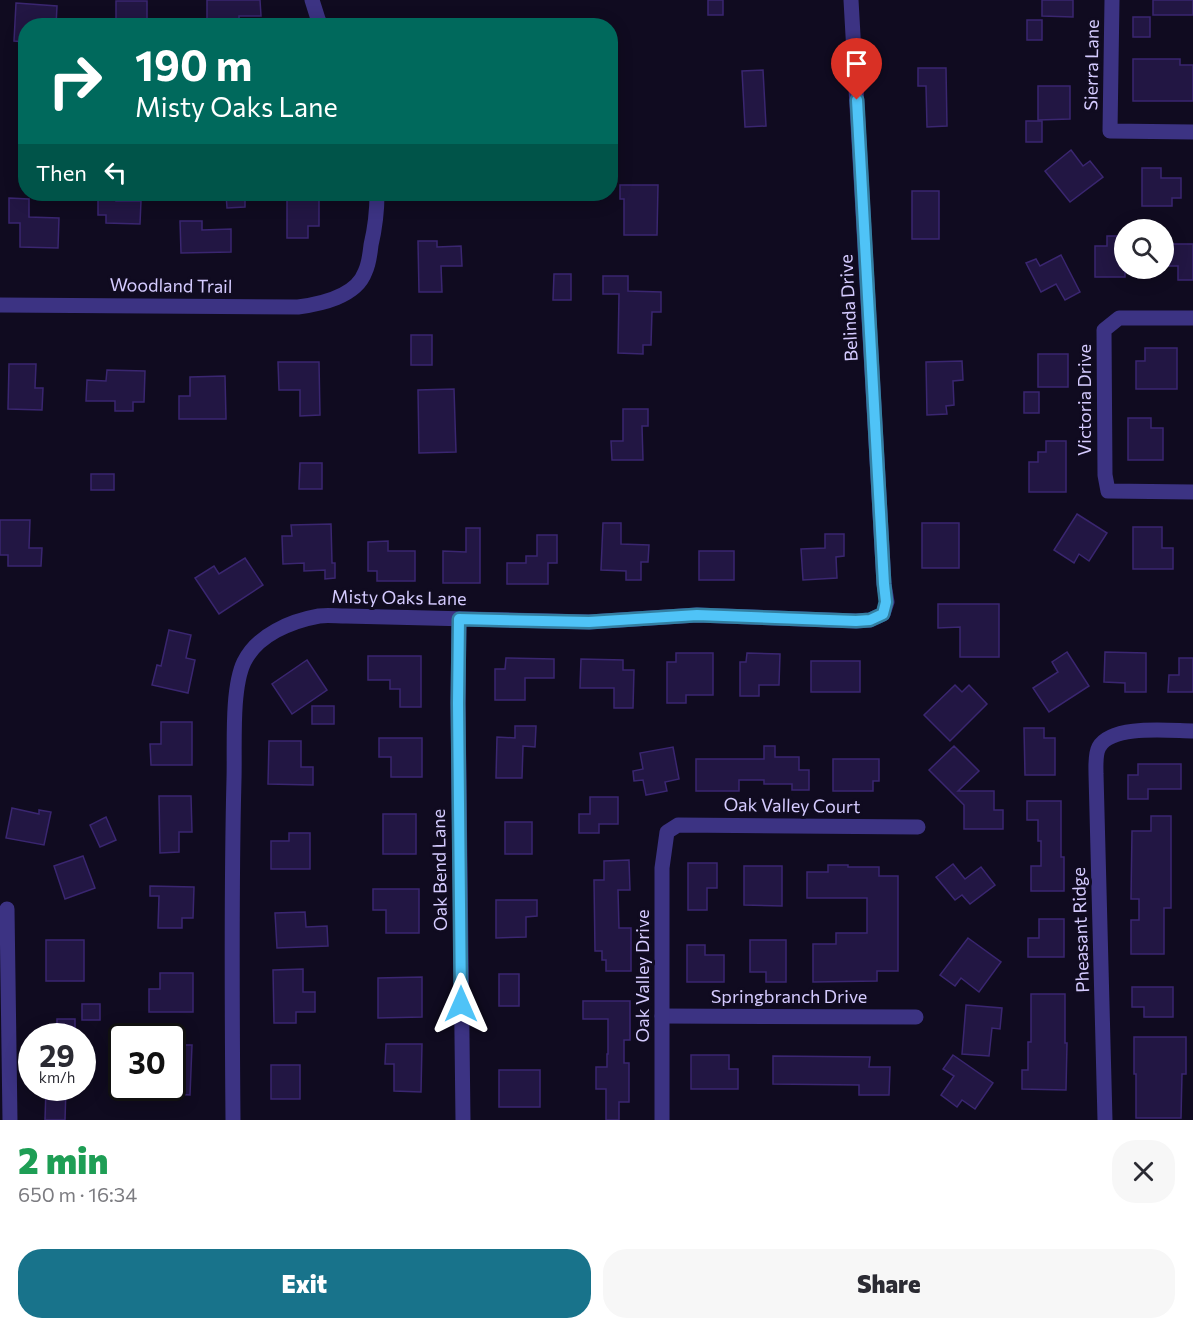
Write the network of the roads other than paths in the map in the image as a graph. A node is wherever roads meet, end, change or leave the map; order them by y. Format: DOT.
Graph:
graph roads {
  1 [pos="312,0"];
  2 [pos="851,0"];
  3 [pos="1112,0"];
  4 [pos="317,18"];
  5 [pos="1193,132"];
  6 [pos="377,201"];
  7 [pos="0,305"];
  8 [pos="1193,318"];
  9 [pos="1193,492"];
  10 [pos="883,614"];
  11 [pos="459,619"];
  12 [pos="1193,731"];
  13 [pos="918,827"];
  14 [pos="667,832"];
  15 [pos="7,909"];
  16 [pos="662,1016"];
  17 [pos="916,1017"];
  18 [pos="10,1120"];
  19 [pos="233,1120"];
  20 [pos="462,1120"];
  21 [pos="662,1120"];
  22 [pos="1105,1120"];
  1 -- 4 [label="street"];
  2 -- 10 [label="street, Belinda Drive"];
  3 -- 5 [label="street, Sierra Lane"];
  6 -- 7 [label="street, Woodland Trail"];
  8 -- 9 [label="street, Victoria Drive"];
  10 -- 11 [label="street, Misty Oaks Lane"];
  11 -- 19 [label="street, Misty Oaks Lane"];
  11 -- 20 [label="street, Oak Bend Lane"];
  12 -- 22 [label="street, Pheasant Ridge"];
  13 -- 14 [label="street, Oak Valley Court"];
  14 -- 16 [label="street, Oak Valley Drive"];
  15 -- 18 [label="street"];
  16 -- 17 [label="street, Springbranch Drive"];
  16 -- 21 [label="street, Oak Valley Drive"];
}
